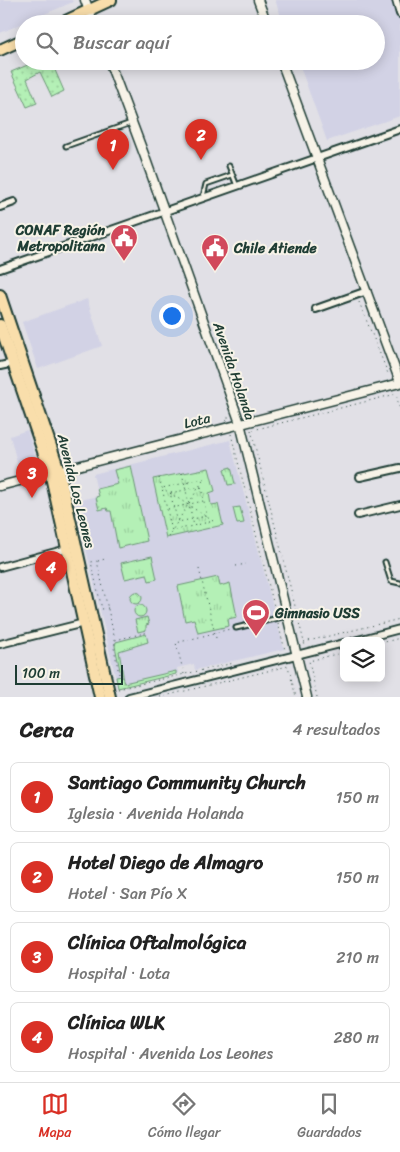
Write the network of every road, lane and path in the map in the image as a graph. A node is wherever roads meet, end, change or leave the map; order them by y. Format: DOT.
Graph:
graph roads {
  1 [pos="85,0"];
  2 [pos="111,0"];
  3 [pos="258,0"];
  4 [pos="396,0"];
  5 [pos="89,10"];
  6 [pos="400,14"];
  7 [pos="78,15"];
  8 [pos="91,15"];
  9 [pos="264,15"];
  10 [pos="15,43"];
  11 [pos="0,50"];
  12 [pos="112,70"];
  13 [pos="284,70"];
  14 [pos="132,122"];
  15 [pos="400,129"];
  16 [pos="66,146"];
  17 [pos="317,158"];
  18 [pos="229,166"];
  19 [pos="232,175"];
  20 [pos="237,186"];
  21 [pos="203,197"];
  22 [pos="14,202"];
  23 [pos="0,207"];
  24 [pos="164,210"];
  25 [pos="0,269"];
  26 [pos="367,292"];
  27 [pos="0,295"];
  28 [pos="357,299"];
  29 [pos="316,309"];
  30 [pos="0,325"];
  31 [pos="13,362"];
  32 [pos="0,366"];
  33 [pos="25,366"];
  34 [pos="389,376"];
  35 [pos="400,382"];
  36 [pos="400,410"];
  37 [pos="240,423"];
  38 [pos="231,434"];
  39 [pos="400,468"];
  40 [pos="55,471"];
  41 [pos="182,473"];
  42 [pos="360,477"];
  43 [pos="159,478"];
  44 [pos="184,483"];
  45 [pos="0,486"];
  46 [pos="201,487"];
  47 [pos="162,488"];
  48 [pos="186,490"];
  49 [pos="170,493"];
  50 [pos="208,494"];
  51 [pos="203,495"];
  52 [pos="204,501"];
  53 [pos="189,505"];
  54 [pos="400,505"];
  55 [pos="210,506"];
  56 [pos="205,507"];
  57 [pos="175,508"];
  58 [pos="167,510"];
  59 [pos="358,515"];
  60 [pos="207,516"];
  61 [pos="192,519"];
  62 [pos="178,522"];
  63 [pos="194,526"];
  64 [pos="172,531"];
  65 [pos="168,537"];
  66 [pos="68,548"];
  67 [pos="145,557"];
  68 [pos="104,559"];
  69 [pos="97,561"];
  70 [pos="146,561"];
  71 [pos="385,562"];
  72 [pos="246,564"];
  73 [pos="236,566"];
  74 [pos="0,567"];
  75 [pos="200,569"];
  76 [pos="400,583"];
  77 [pos="108,608"];
  78 [pos="288,615"];
  79 [pos="277,618"];
  80 [pos="400,618"];
  81 [pos="84,623"];
  82 [pos="236,628"];
  83 [pos="231,629"];
  84 [pos="400,629"];
  85 [pos="149,632"];
  86 [pos="215,633"];
  87 [pos="369,637"];
  88 [pos="216,638"];
  89 [pos="400,638"];
  90 [pos="115,640"];
  91 [pos="303,642"];
  92 [pos="385,642"];
  93 [pos="0,644"];
  94 [pos="340,645"];
  95 [pos="305,647"];
  96 [pos="286,651"];
  97 [pos="340,653"];
  98 [pos="298,655"];
  99 [pos="240,662"];
  100 [pos="119,674"];
  101 [pos="184,674"];
  102 [pos="113,693"];
  103 [pos="100,697"];
  104 [pos="129,697"];
  105 [pos="160,697"];
  106 [pos="296,697"];
  107 [pos="307,697"];
  108 [pos="317,697"];
  1 -- 5 [label="street"];
  2 -- 5 [label="main road"];
  3 -- 9 [label="street"];
  4 -- 6 [label="street"];
  5 -- 7 [label="main road"];
  5 -- 8 [label="street"];
  10 -- 11 [label="main road"];
  12 -- 14 [label="street, Avenida Holanda"];
  13 -- 17 [label="street"];
  14 -- 16 [label="lane"];
  14 -- 24 [label="street, Avenida Holanda"];
  15 -- 17 [label="street"];
  17 -- 20 [label="street"];
  17 -- 26 [label="street"];
  18 -- 19 [label="lane"];
  19 -- 20 [label="lane"];
  19 -- 21 [label="lane"];
  20 -- 21 [label="street"];
  21 -- 24 [label="street"];
  22 -- 23 [label="street"];
  24 -- 25 [label="street"];
  24 -- 37 [label="street, Avenida Holanda"];
  26 -- 29 [label="street"];
  26 -- 35 [label="street"];
  27 -- 33 [label="main road, Avenida Los Leones"];
  28 -- 34 [label="path"];
  30 -- 31 [label="main road, Avenida Los Leones"];
  31 -- 32 [label="street"];
  31 -- 33 [label="street"];
  31 -- 40 [label="main road, Avenida Los Leones"];
  33 -- 40 [label="main road, Avenida Los Leones"];
  35 -- 37 [label="street, Lota"];
  36 -- 91 [label="path"];
  37 -- 40 [label="street, Lota"];
  37 -- 78 [label="street, Avenida Holanda"];
  38 -- 79 [label="path"];
  39 -- 42 [label="street"];
  40 -- 45 [label="street, Lota"];
  40 -- 66 [label="main road, Avenida Los Leones"];
  40 -- 102 [label="main road, Avenida Los Leones"];
  41 -- 44 [label="path"];
  43 -- 47 [label="path"];
  44 -- 46 [label="path"];
  44 -- 47 [label="path"];
  44 -- 48 [label="path"];
  46 -- 48 [label="path"];
  46 -- 51 [label="path"];
  46 -- 53 [label="path"];
  47 -- 49 [label="path"];
  47 -- 58 [label="path"];
  48 -- 49 [label="path"];
  48 -- 53 [label="path"];
  49 -- 53 [label="path"];
  49 -- 57 [label="path"];
  50 -- 51 [label="path"];
  51 -- 52 [label="path"];
  52 -- 53 [label="path"];
  52 -- 56 [label="path"];
  53 -- 57 [label="path"];
  53 -- 60 [label="path"];
  53 -- 61 [label="path"];
  53 -- 62 [label="path"];
  54 -- 59 [label="street"];
  55 -- 56 [label="path"];
  56 -- 60 [label="path"];
  57 -- 58 [label="path"];
  57 -- 62 [label="path"];
  58 -- 64 [label="path"];
  60 -- 61 [label="path"];
  60 -- 63 [label="path"];
  61 -- 62 [label="path"];
  61 -- 63 [label="path"];
  62 -- 64 [label="path"];
  63 -- 64 [label="path"];
  64 -- 65 [label="path"];
  66 -- 74 [label="street"];
  66 -- 81 [label="main road, Avenida Los Leones"];
  67 -- 70 [label="path"];
  68 -- 69 [label="path"];
  69 -- 77 [label="path"];
  69 -- 77 [label="path"];
  71 -- 76 [label="lane"];
  72 -- 73 [label="path"];
  75 -- 86 [label="path"];
  77 -- 90 [label="path"];
  78 -- 79 [label="lane"];
  78 -- 98 [label="street, Avenida Holanda"];
  79 -- 82 [label="lane"];
  79 -- 96 [label="path"];
  80 -- 91 [label="path"];
  81 -- 93 [label="street"];
  81 -- 103 [label="main road, Avenida Los Leones"];
  83 -- 86 [label="path"];
  84 -- 87 [label="street"];
  85 -- 90 [label="path"];
  86 -- 88 [label="path"];
  86 -- 101 [label="path"];
  89 -- 92 [label="path"];
  90 -- 100 [label="path"];
  91 -- 95 [label="path"];
  94 -- 98 [label="street"];
  97 -- 108 [label="path"];
  98 -- 104 [label="street"];
  98 -- 107 [label="street, Avenida Holanda"];
  99 -- 101 [label="path"];
  101 -- 102 [label="path"];
  105 -- 106 [label="path"];
}
